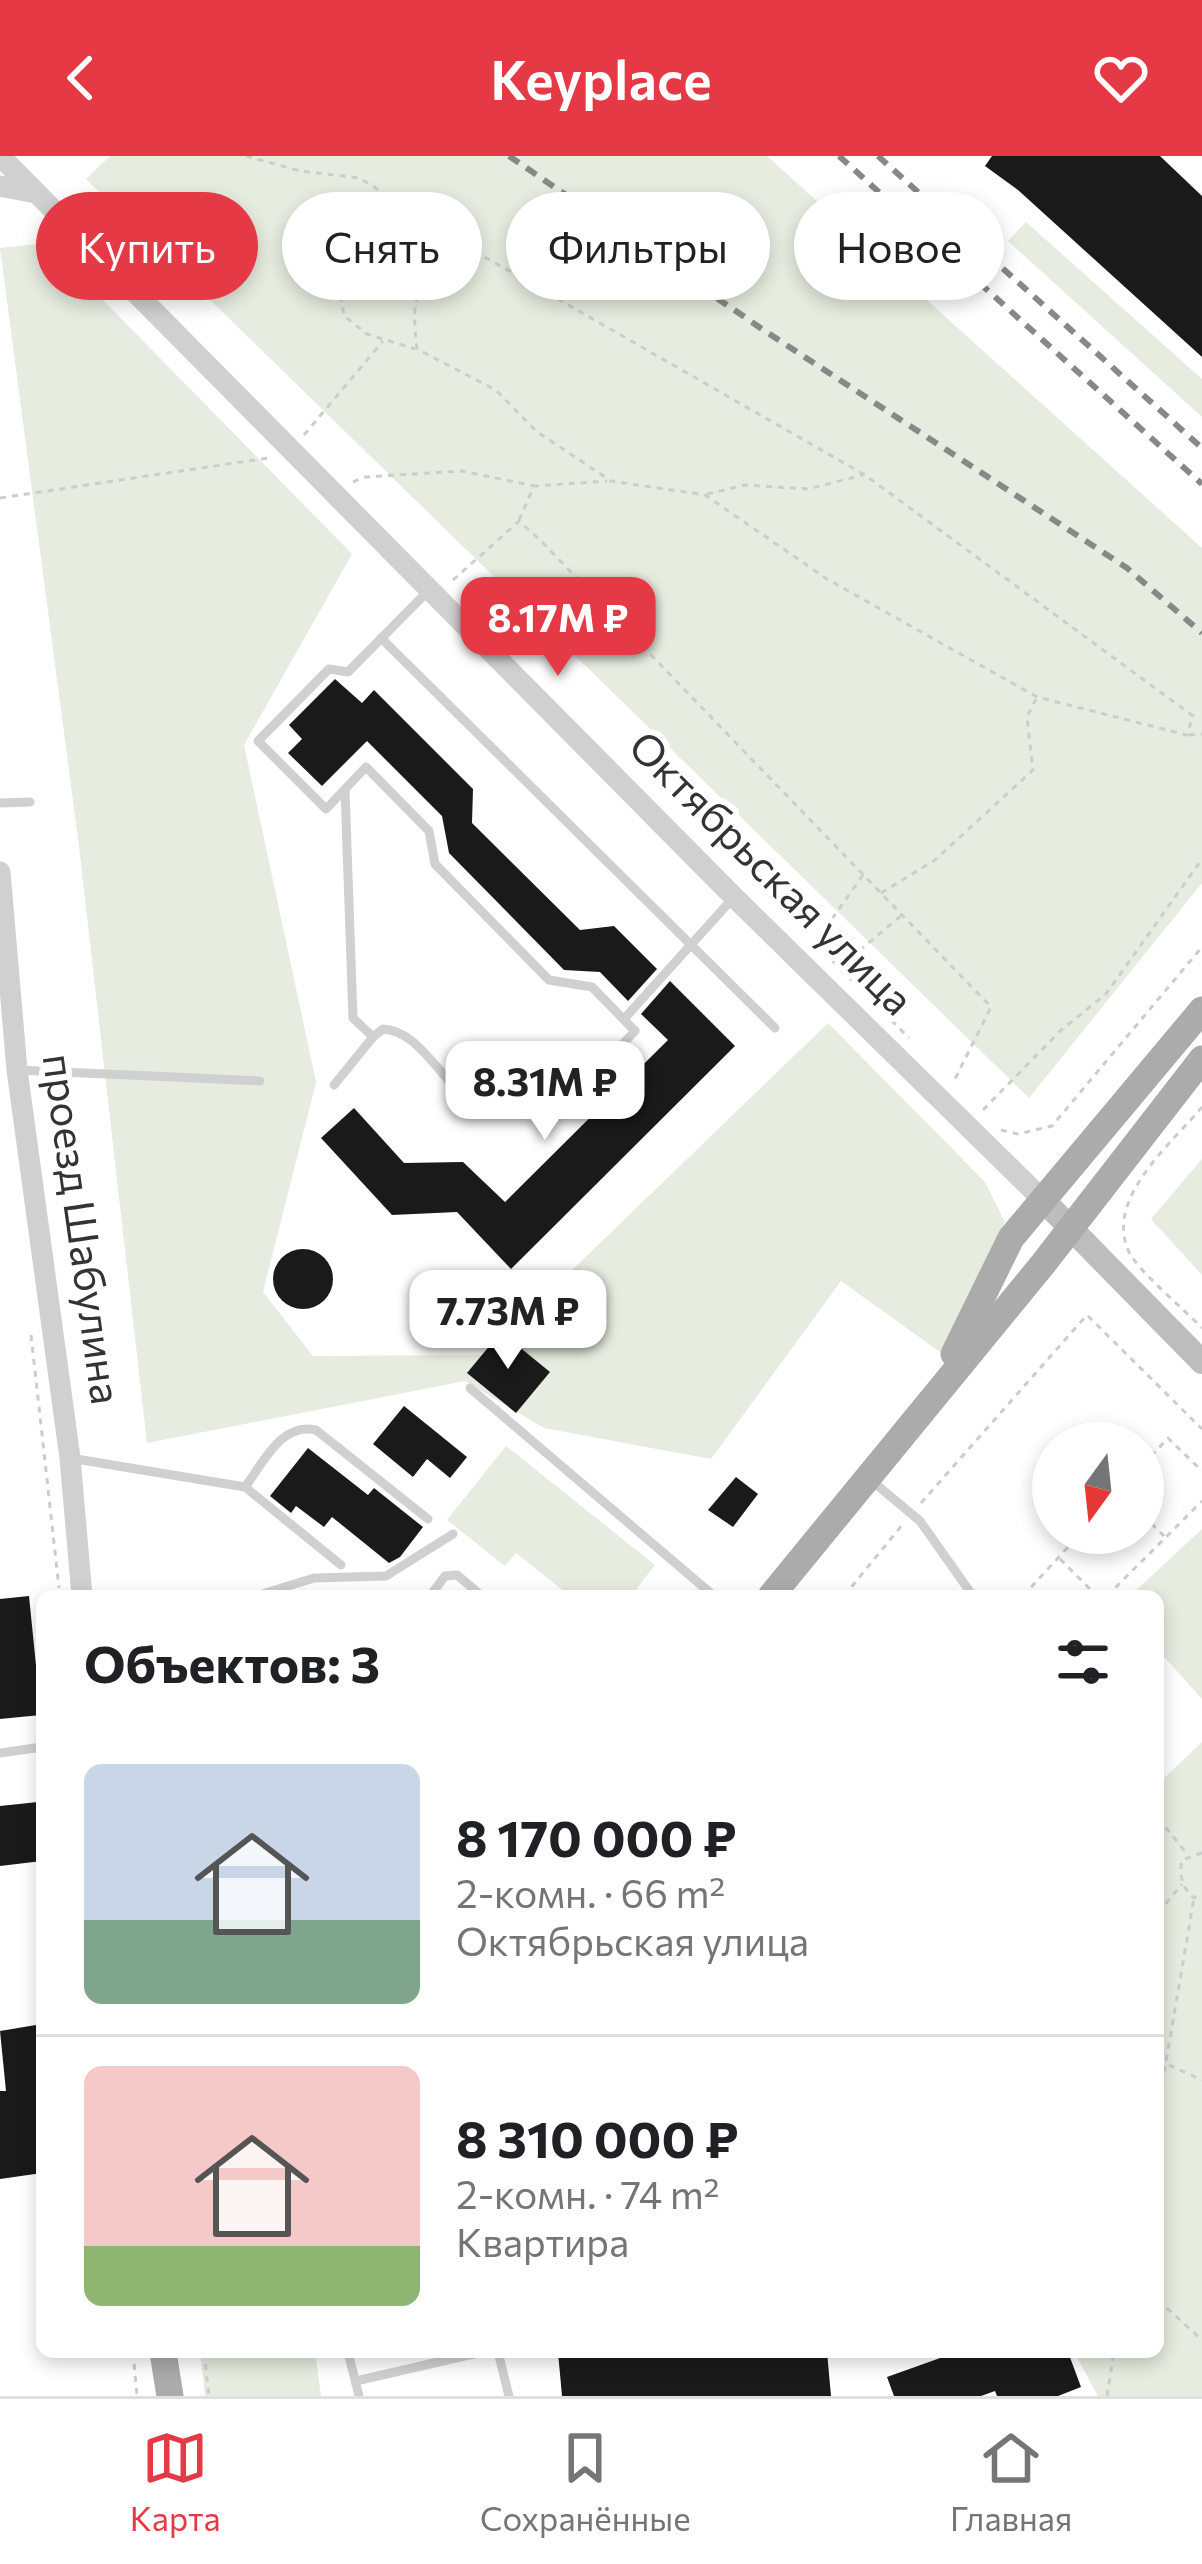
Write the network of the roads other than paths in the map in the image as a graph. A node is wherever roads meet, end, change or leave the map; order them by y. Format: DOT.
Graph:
graph roads {
  1 [pos="0,158"];
  2 [pos="0,186"];
  3 [pos="36,194"];
  4 [pos="141,300"];
  5 [pos="432,593"];
  6 [pos="381,638"];
  7 [pos="345,790"];
  8 [pos="30,802"];
  9 [pos="0,803"];
  10 [pos="0,872"];
  11 [pos="734,897"];
  12 [pos="689,947"];
  13 [pos="1202,1010"];
  14 [pos="624,1019"];
  15 [pos="775,1028"];
  16 [pos="373,1037"];
  17 [pos="1202,1059"];
  18 [pos="17,1070"];
  19 [pos="260,1081"];
  20 [pos="334,1084"];
  21 [pos="1044,1201"];
  22 [pos="1070,1231"];
  23 [pos="1202,1362"];
  24 [pos="470,1388"];
  25 [pos="934,1396"];
  26 [pos="70,1458"];
  27 [pos="868,1478"];
  28 [pos="245,1487"];
  29 [pos="428,1519"];
  30 [pos="452,1534"];
  31 [pos="341,1565"];
  32 [pos="81,1590"];
  33 [pos="275,1590"];
  34 [pos="435,1590"];
  35 [pos="475,1590"];
  36 [pos="707,1590"];
  37 [pos="776,1590"];
  38 [pos="970,1590"];
  39 [pos="36,1749"];
  40 [pos="0,1753"];
  41 [pos="164,2358"];
  42 [pos="173,2358"];
  43 [pos="350,2358"];
  44 [pos="456,2358"];
  45 [pos="500,2358"];
  46 [pos="356,2381"];
  47 [pos="169,2390"];
  48 [pos="359,2396"];
  49 [pos="509,2396"];
  1 -- 3 [label="street, Октябрьская улица"];
  2 -- 3 [label="street"];
  4 -- 5 [label="street, Октябрьская улица"];
  5 -- 6 [label="lane"];
  5 -- 11 [label="street, Октябрьская улица"];
  6 -- 7 [label="lane"];
  6 -- 12 [label="lane"];
  7 -- 14 [label="lane"];
  7 -- 16 [label="lane"];
  8 -- 9 [label="lane"];
  10 -- 18 [label="street, проезд Шабулина"];
  11 -- 12 [label="lane"];
  11 -- 21 [label="street, Октябрьская улица"];
  12 -- 14 [label="lane"];
  12 -- 15 [label="lane"];
  13 -- 21 [label="main road"];
  14 -- 16 [label="lane"];
  16 -- 20 [label="lane"];
  17 -- 22 [label="main road"];
  18 -- 19 [label="lane"];
  18 -- 26 [label="street, проезд Шабулина"];
  21 -- 22 [label="main road, Октябрьская улица"];
  21 -- 25 [label="main road"];
  22 -- 23 [label="main road, Октябрьская улица"];
  22 -- 25 [label="main road"];
  24 -- 36 [label="lane"];
  25 -- 27 [label="main road"];
  26 -- 28 [label="lane"];
  26 -- 32 [label="street, проезд Шабулина"];
  27 -- 37 [label="main road"];
  27 -- 38 [label="lane"];
  28 -- 29 [label="lane"];
  28 -- 31 [label="lane"];
  30 -- 33 [label="lane"];
  34 -- 35 [label="lane"];
  39 -- 40 [label="lane"];
  41 -- 47 [label="main road"];
  42 -- 47 [label="main road"];
  43 -- 46 [label="lane"];
  44 -- 46 [label="lane"];
  45 -- 49 [label="lane"];
  46 -- 48 [label="lane"];
}
